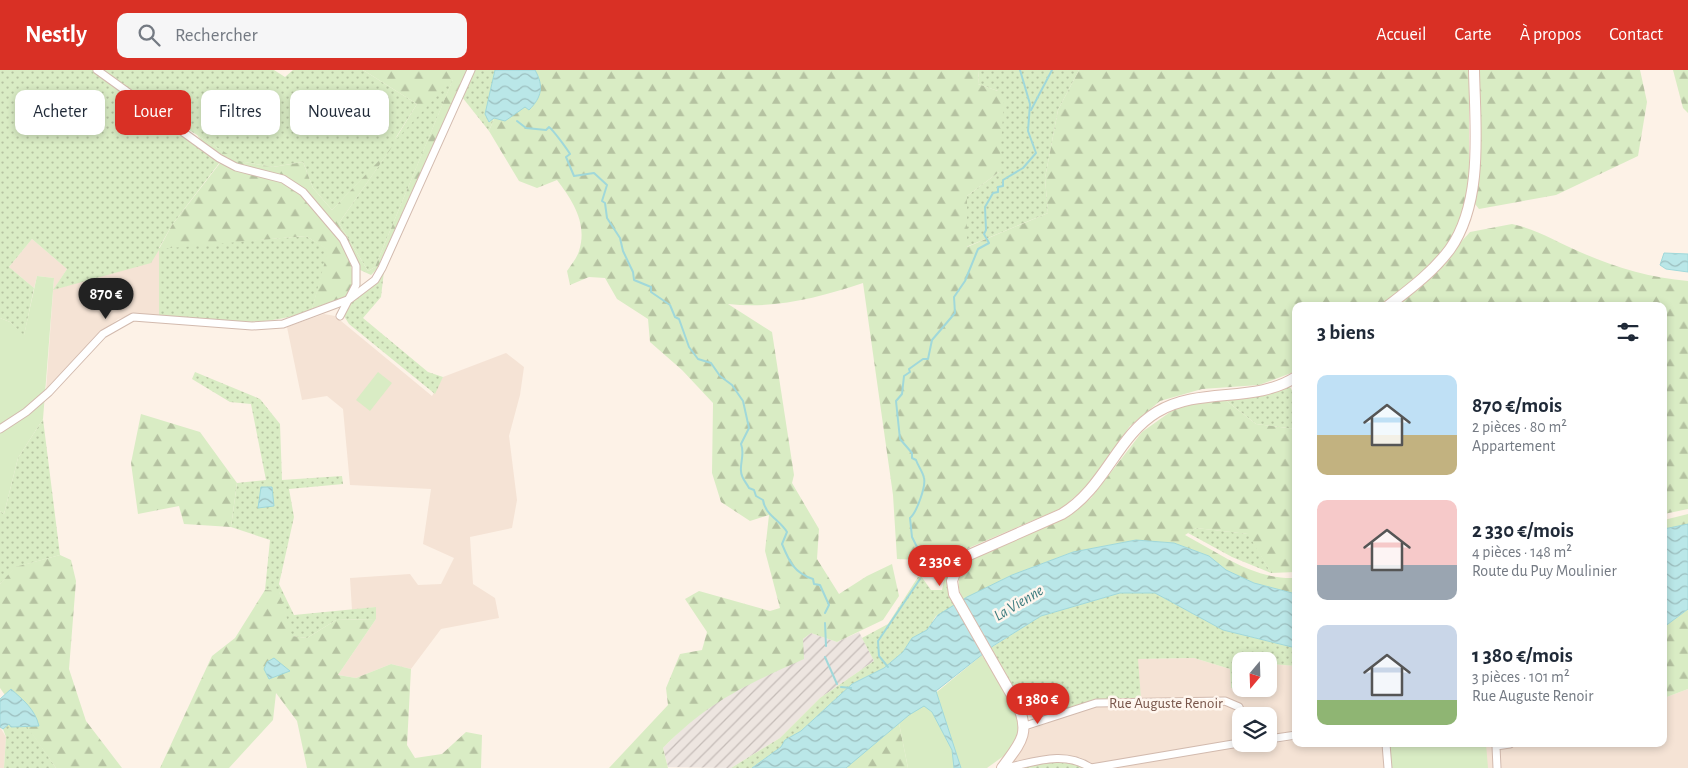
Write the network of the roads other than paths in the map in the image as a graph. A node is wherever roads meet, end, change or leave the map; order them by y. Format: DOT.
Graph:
graph roads {
  1 [pos="97,70"];
  2 [pos="471,70"];
  3 [pos="1474,70"];
  4 [pos="350,299"];
  5 [pos="1393,302"];
  6 [pos="340,316"];
  7 [pos="1292,379"];
  8 [pos="0,429"];
  9 [pos="1239,707"];
  10 [pos="1025,726"];
  11 [pos="1292,736"];
  12 [pos="1277,738"];
  13 [pos="1232,744"];
  14 [pos="1386,747"];
  15 [pos="1496,747"];
  16 [pos="1002,768"];
  17 [pos="1006,768"];
  18 [pos="1091,768"];
  19 [pos="1388,768"];
  20 [pos="1497,768"];
  1 -- 4 [label="street"];
  2 -- 4 [label="street"];
  3 -- 5 [label="main road"];
  4 -- 6 [label="street"];
  4 -- 8 [label="street"];
  7 -- 10 [label="main road"];
  9 -- 10 [label="street, Rue Auguste Renoir"];
  10 -- 16 [label="main road"];
  11 -- 12 [label="street"];
  13 -- 18 [label="street"];
  14 -- 19 [label="street"];
  15 -- 20 [label="street"];
  17 -- 18 [label="street"];
}
